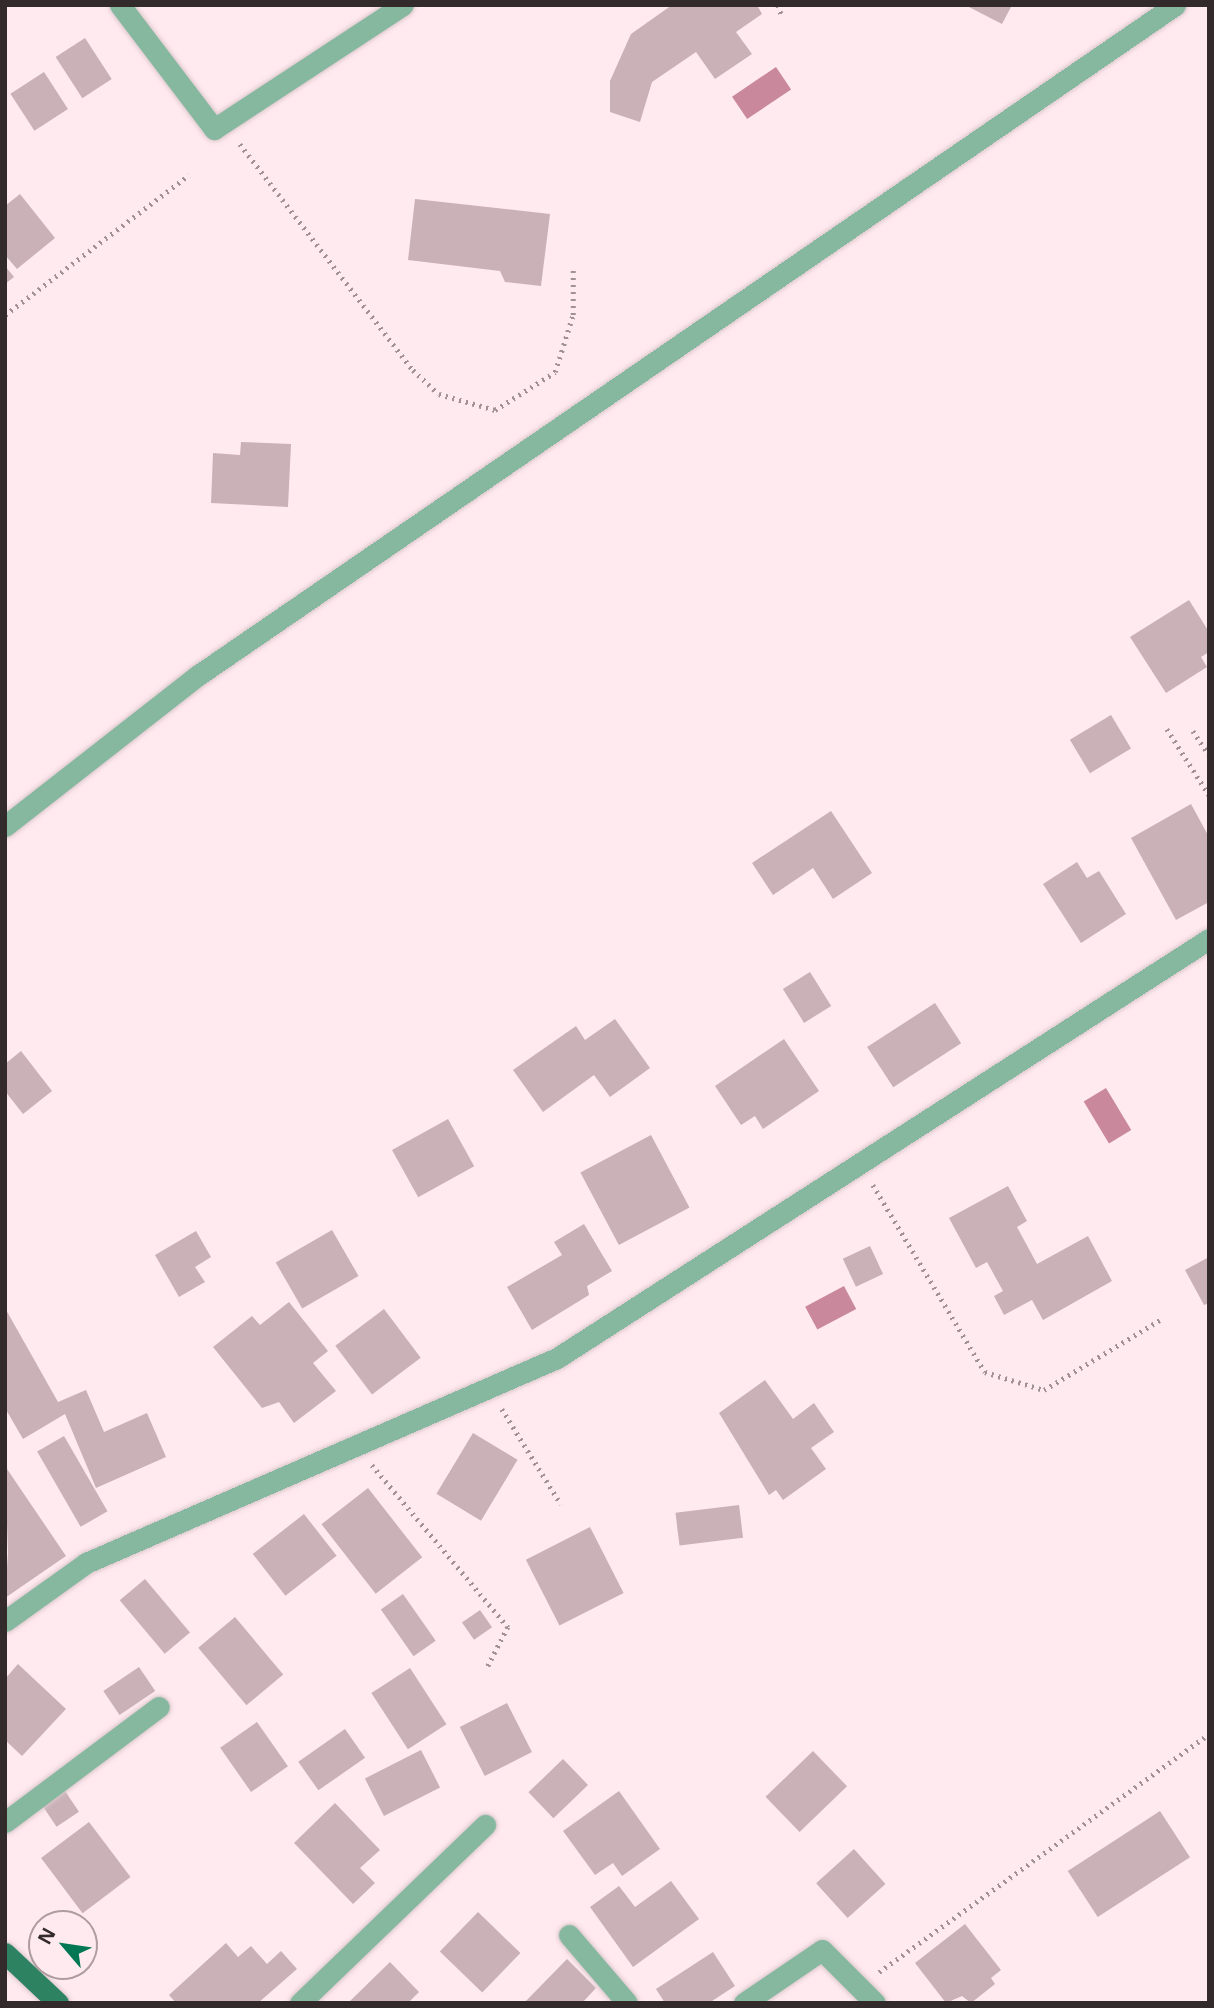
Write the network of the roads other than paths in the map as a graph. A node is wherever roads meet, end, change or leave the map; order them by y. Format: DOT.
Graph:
graph roads {
  1 [pos="120,5"];
  2 [pos="403,5"];
  3 [pos="1175,5"];
  4 [pos="5,826"];
  5 [pos="1209,939"];
  6 [pos="5,1621"];
  7 [pos="159,1707"];
  8 [pos="5,1822"];
  9 [pos="485,1825"];
  10 [pos="569,1935"];
  11 [pos="5,1953"];
  12 [pos="58,2003"];
  13 [pos="300,2003"];
  14 [pos="627,2003"];
  15 [pos="744,2003"];
  16 [pos="875,2003"];
  1 -- 2 [label="street"];
  3 -- 4 [label="street"];
  5 -- 6 [label="street"];
  7 -- 8 [label="street"];
  9 -- 13 [label="street"];
  10 -- 14 [label="street"];
  11 -- 12 [label="main road"];
  15 -- 16 [label="street"];
}
